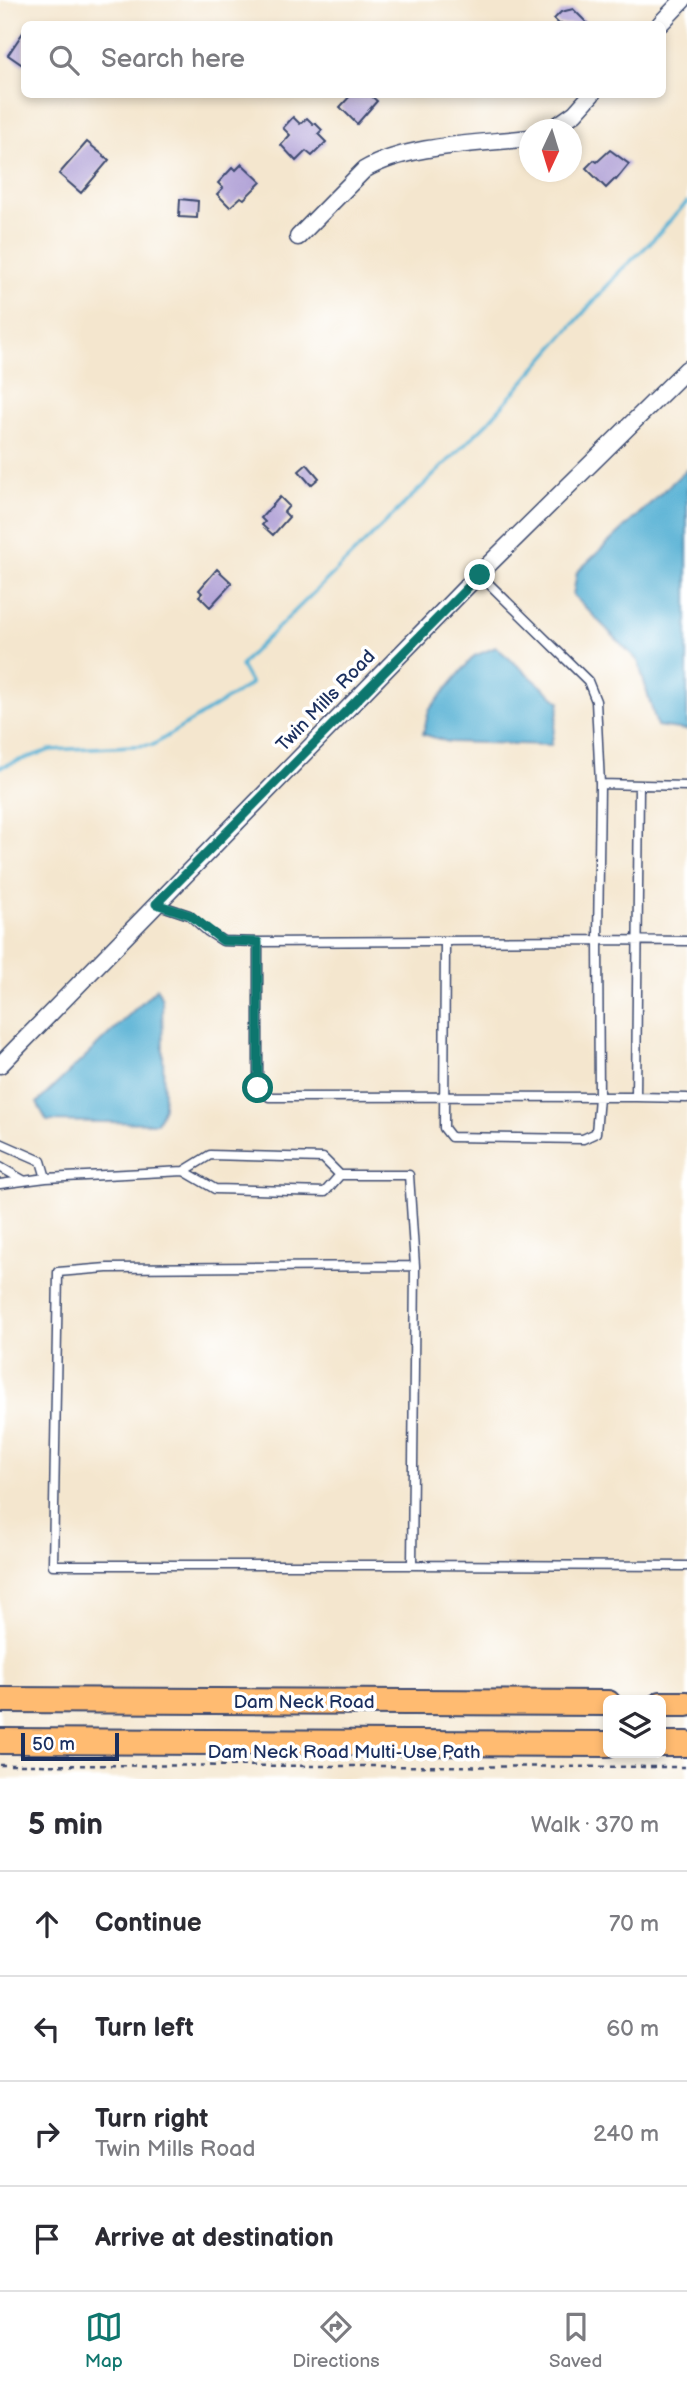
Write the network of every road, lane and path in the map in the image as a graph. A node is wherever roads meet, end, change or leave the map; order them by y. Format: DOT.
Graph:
graph roads {
  1 [pos="683,0"];
  2 [pos="663,21"];
  3 [pos="589,98"];
  4 [pos="567,119"];
  5 [pos="519,139"];
  6 [pos="298,237"];
  7 [pos="687,369"];
  8 [pos="480,575"];
  9 [pos="600,784"];
  10 [pos="639,785"];
  11 [pos="687,786"];
  12 [pos="156,904"];
  13 [pos="598,940"];
  14 [pos="445,941"];
  15 [pos="639,941"];
  16 [pos="687,941"];
  17 [pos="258,942"];
  18 [pos="0,1065"];
  19 [pos="444,1097"];
  20 [pos="599,1097"];
  21 [pos="636,1097"];
  22 [pos="687,1098"];
  23 [pos="0,1143"];
  24 [pos="0,1167"];
  25 [pos="184,1171"];
  26 [pos="340,1175"];
  27 [pos="46,1178"];
  28 [pos="23,1180"];
  29 [pos="0,1184"];
  30 [pos="415,1266"];
  31 [pos="412,1564"];
  32 [pos="687,1566"];
  33 [pos="0,1700"];
  34 [pos="603,1703"];
  35 [pos="666,1703"];
  36 [pos="687,1704"];
  37 [pos="0,1741"];
  38 [pos="603,1744"];
  39 [pos="666,1744"];
  40 [pos="687,1744"];
  41 [pos="0,1765"];
  42 [pos="687,1767"];
  1 -- 2 [label="street"];
  3 -- 4 [label="street"];
  5 -- 6 [label="street"];
  7 -- 8 [label="street, Twin Mills Road"];
  8 -- 9 [label="lane"];
  8 -- 12 [label="street, Twin Mills Road"];
  9 -- 10 [label="lane"];
  9 -- 13 [label="lane"];
  10 -- 11 [label="lane"];
  10 -- 15 [label="lane"];
  12 -- 17 [label="lane"];
  12 -- 18 [label="street, Twin Mills Road"];
  13 -- 14 [label="lane"];
  13 -- 15 [label="lane"];
  13 -- 20 [label="lane"];
  14 -- 17 [label="lane"];
  14 -- 19 [label="lane"];
  15 -- 16 [label="lane"];
  15 -- 21 [label="lane"];
  17 -- 19 [label="lane"];
  19 -- 20 [label="lane"];
  19 -- 20 [label="lane"];
  20 -- 21 [label="lane"];
  21 -- 22 [label="lane"];
  23 -- 27 [label="lane"];
  24 -- 28 [label="lane"];
  25 -- 26 [label="lane"];
  25 -- 26 [label="lane"];
  25 -- 27 [label="lane"];
  26 -- 30 [label="lane"];
  27 -- 28 [label="lane"];
  28 -- 29 [label="lane"];
  30 -- 31 [label="lane"];
  30 -- 31 [label="lane"];
  31 -- 32 [label="lane"];
  33 -- 34 [label="main road, Dam Neck Road"];
  35 -- 36 [label="main road"];
  37 -- 38 [label="main road, Dam Neck Road"];
  39 -- 40 [label="main road"];
  41 -- 42 [label="path, Dam Neck Road Multi-Use Path"];
}
